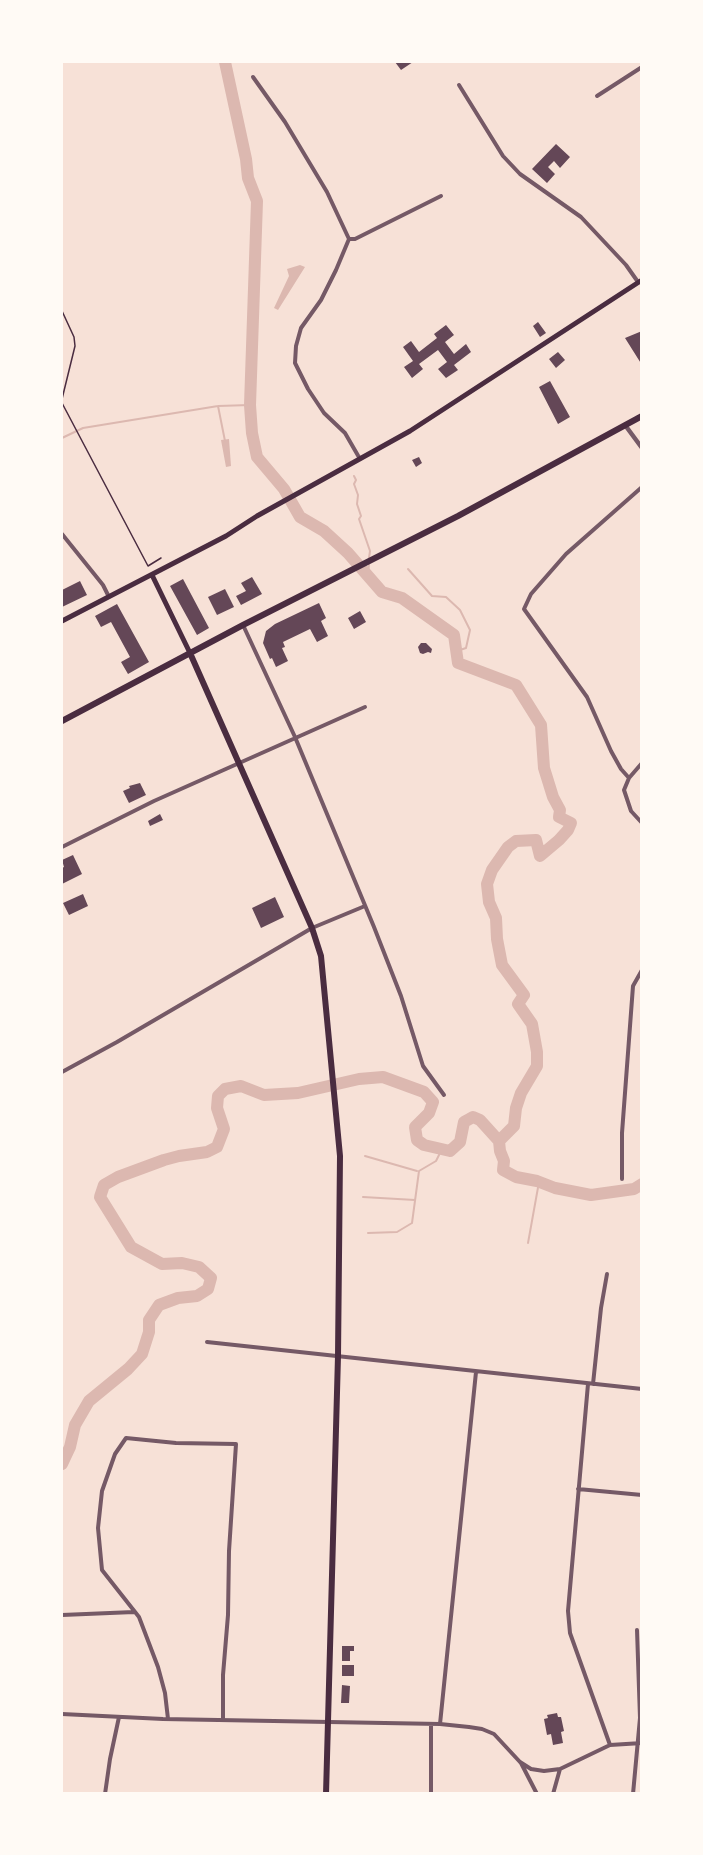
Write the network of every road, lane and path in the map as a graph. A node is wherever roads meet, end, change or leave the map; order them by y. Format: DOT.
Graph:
graph roads {
  1 [pos="642,67"];
  2 [pos="253,77"];
  3 [pos="459,85"];
  4 [pos="597,96"];
  5 [pos="441,196"];
  6 [pos="349,239"];
  7 [pos="640,281"];
  8 [pos="62,311"];
  9 [pos="62,399"];
  10 [pos="62,403"];
  11 [pos="642,416"];
  12 [pos="625,425"];
  13 [pos="642,448"];
  14 [pos="361,459"];
  15 [pos="642,487"];
  16 [pos="62,534"];
  17 [pos="161,558"];
  18 [pos="152,575"];
  19 [pos="109,597"];
  20 [pos="62,621"];
  21 [pos="243,625"];
  22 [pos="190,653"];
  23 [pos="365,707"];
  24 [pos="62,721"];
  25 [pos="295,737"];
  26 [pos="238,763"];
  27 [pos="642,763"];
  28 [pos="629,778"];
  29 [pos="642,824"];
  30 [pos="62,847"];
  31 [pos="364,906"];
  32 [pos="312,928"];
  33 [pos="642,970"];
  34 [pos="62,1072"];
  35 [pos="444,1095"];
  36 [pos="622,1179"];
  37 [pos="607,1274"];
  38 [pos="207,1342"];
  39 [pos="338,1356"];
  40 [pos="476,1372"];
  41 [pos="591,1384"];
  42 [pos="642,1389"];
  43 [pos="578,1489"];
  44 [pos="642,1495"];
  45 [pos="135,1612"];
  46 [pos="62,1615"];
  47 [pos="637,1630"];
  48 [pos="62,1714"];
  49 [pos="119,1717"];
  50 [pos="168,1719"];
  51 [pos="223,1720"];
  52 [pos="327,1721"];
  53 [pos="431,1724"];
  54 [pos="440,1724"];
  55 [pos="639,1743"];
  56 [pos="610,1745"];
  57 [pos="520,1762"];
  58 [pos="560,1769"];
  59 [pos="105,1794"];
  60 [pos="326,1794"];
  61 [pos="431,1794"];
  62 [pos="537,1794"];
  63 [pos="554,1794"];
  64 [pos="633,1794"];
  1 -- 4 [label="street"];
  2 -- 6 [label="street"];
  3 -- 7 [label="street"];
  5 -- 6 [label="street"];
  6 -- 14 [label="street"];
  7 -- 14 [label="main road"];
  8 -- 9 [label="path"];
  10 -- 17 [label="path"];
  11 -- 12 [label="main road"];
  12 -- 13 [label="street"];
  12 -- 21 [label="main road"];
  14 -- 18 [label="main road"];
  15 -- 28 [label="street"];
  16 -- 19 [label="street"];
  18 -- 19 [label="main road"];
  18 -- 22 [label="main road"];
  19 -- 20 [label="main road"];
  21 -- 22 [label="main road"];
  21 -- 25 [label="street"];
  22 -- 24 [label="main road"];
  22 -- 26 [label="main road"];
  23 -- 25 [label="street"];
  25 -- 26 [label="street"];
  25 -- 31 [label="street"];
  26 -- 30 [label="street"];
  26 -- 32 [label="main road"];
  27 -- 28 [label="street"];
  28 -- 29 [label="street"];
  31 -- 32 [label="street"];
  31 -- 35 [label="street"];
  32 -- 34 [label="street"];
  32 -- 39 [label="main road"];
  33 -- 36 [label="street"];
  37 -- 41 [label="street"];
  38 -- 39 [label="street"];
  39 -- 40 [label="street"];
  39 -- 52 [label="main road"];
  40 -- 41 [label="street"];
  40 -- 54 [label="street"];
  41 -- 42 [label="street"];
  41 -- 43 [label="street"];
  43 -- 44 [label="street"];
  43 -- 56 [label="street"];
  45 -- 46 [label="street"];
  45 -- 50 [label="street"];
  45 -- 51 [label="street"];
  47 -- 55 [label="street"];
  48 -- 49 [label="street"];
  49 -- 50 [label="street"];
  49 -- 59 [label="street"];
  50 -- 51 [label="street"];
  51 -- 52 [label="street"];
  52 -- 53 [label="street"];
  52 -- 60 [label="main road"];
  53 -- 54 [label="street"];
  53 -- 61 [label="street"];
  54 -- 57 [label="street"];
  55 -- 56 [label="street"];
  55 -- 64 [label="street"];
  56 -- 58 [label="street"];
  57 -- 58 [label="street"];
  57 -- 62 [label="street"];
  58 -- 63 [label="street"];
}
